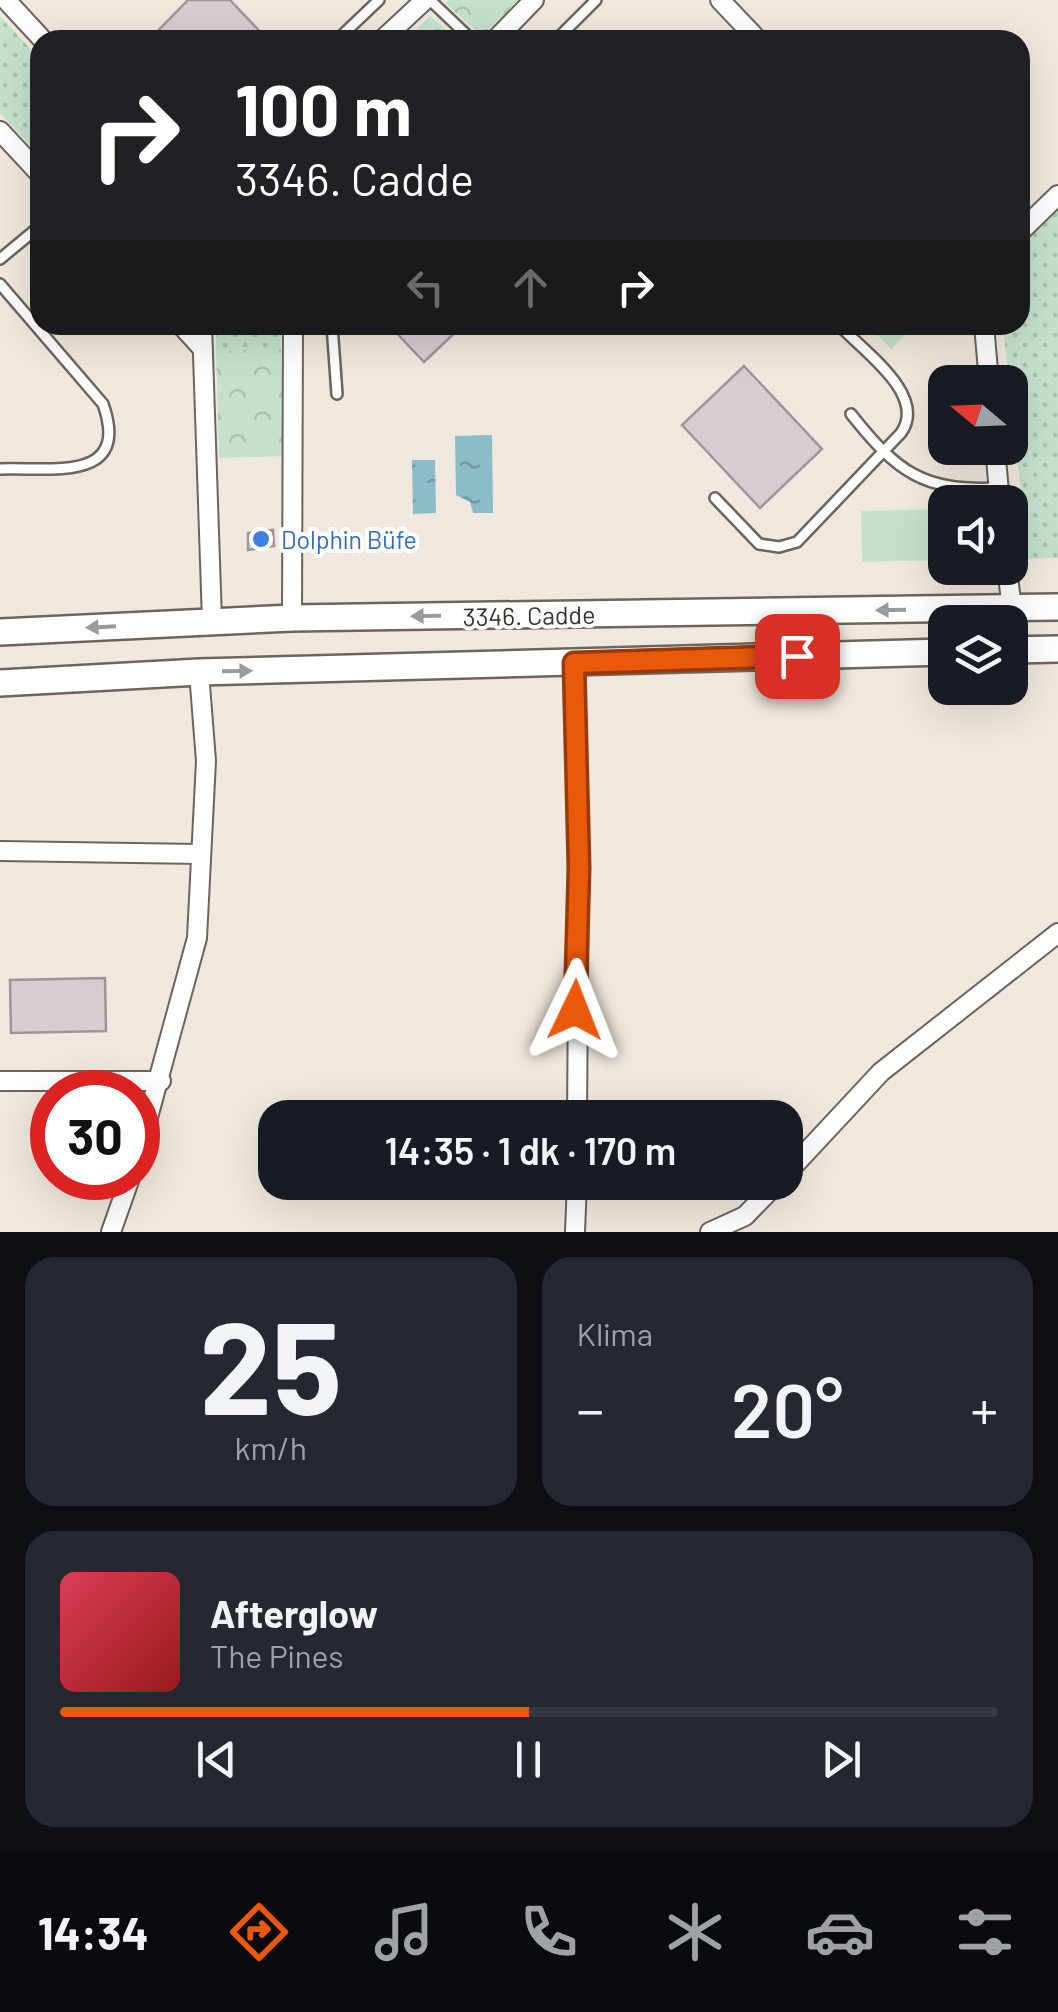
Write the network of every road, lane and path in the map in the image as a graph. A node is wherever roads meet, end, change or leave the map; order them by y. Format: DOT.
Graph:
graph roads {
  1 [pos="6,0"];
  2 [pos="427,0"];
  3 [pos="534,0"];
  4 [pos="596,0"];
  5 [pos="720,0"];
  6 [pos="372,2"];
  7 [pos="34,30"];
  8 [pos="346,30"];
  9 [pos="393,30"];
  10 [pos="461,30"];
  11 [pos="505,30"];
  12 [pos="566,30"];
  13 [pos="748,30"];
  14 [pos="0,131"];
  15 [pos="30,163"];
  16 [pos="1058,196"];
  17 [pos="1030,223"];
  18 [pos="30,234"];
  19 [pos="0,259"];
  20 [pos="0,284"];
  21 [pos="30,319"];
  22 [pos="44,335"];
  23 [pos="190,335"];
  24 [pos="202,335"];
  25 [pos="294,335"];
  26 [pos="333,335"];
  27 [pos="847,335"];
  28 [pos="985,335"];
  29 [pos="202,348"];
  30 [pos="988,365"];
  31 [pos="337,394"];
  32 [pos="851,414"];
  33 [pos="884,455"];
  34 [pos="0,468"];
  35 [pos="939,485"];
  36 [pos="715,498"];
  37 [pos="1058,607"];
  38 [pos="1028,608"];
  39 [pos="928,610"];
  40 [pos="292,618"];
  41 [pos="212,620"];
  42 [pos="0,632"];
  43 [pos="1058,649"];
  44 [pos="1028,650"];
  45 [pos="928,653"];
  46 [pos="574,663"];
  47 [pos="200,672"];
  48 [pos="0,683"];
  49 [pos="0,851"];
  50 [pos="200,854"];
  51 [pos="1058,932"];
  52 [pos="0,1081"];
  53 [pos="161,1081"];
  54 [pos="160,1084"];
  55 [pos="577,1100"];
  56 [pos="803,1156"];
  57 [pos="123,1200"];
  58 [pos="576,1200"];
  59 [pos="761,1200"];
  60 [pos="112,1232"];
  61 [pos="575,1232"];
  62 [pos="710,1232"];
  1 -- 7 [label="street"];
  2 -- 9 [label="street"];
  2 -- 10 [label="lane"];
  3 -- 11 [label="street"];
  4 -- 12 [label="lane"];
  5 -- 13 [label="street"];
  6 -- 8 [label="lane"];
  14 -- 15 [label="street"];
  16 -- 17 [label="street"];
  18 -- 19 [label="lane"];
  20 -- 21 [label="lane"];
  22 -- 34 [label="lane"];
  23 -- 29 [label="street"];
  24 -- 29 [label="street"];
  25 -- 40 [label="street"];
  26 -- 31 [label="lane"];
  27 -- 33 [label="lane"];
  28 -- 30 [label="street"];
  29 -- 41 [label="street"];
  32 -- 33 [label="lane"];
  33 -- 35 [label="lane"];
  33 -- 36 [label="lane"];
  37 -- 38 [label="street, 3346. Cadde"];
  39 -- 40 [label="street, 3346. Cadde, one-way"];
  40 -- 41 [label="street, 3346. Cadde"];
  41 -- 42 [label="street, 3346. Cadde, one-way"];
  43 -- 44 [label="street"];
  45 -- 46 [label="street, 3346. Cadde"];
  47 -- 46 [label="street, 3346. Cadde, one-way"];
  46 -- 55 [label="street"];
  47 -- 48 [label="street, 3346. Cadde"];
  47 -- 50 [label="street"];
  49 -- 50 [label="street"];
  50 -- 53 [label="street"];
  51 -- 56 [label="street"];
  52 -- 53 [label="street"];
  53 -- 54 [label="street"];
  57 -- 60 [label="street"];
  58 -- 61 [label="street"];
  59 -- 62 [label="street"];
}
